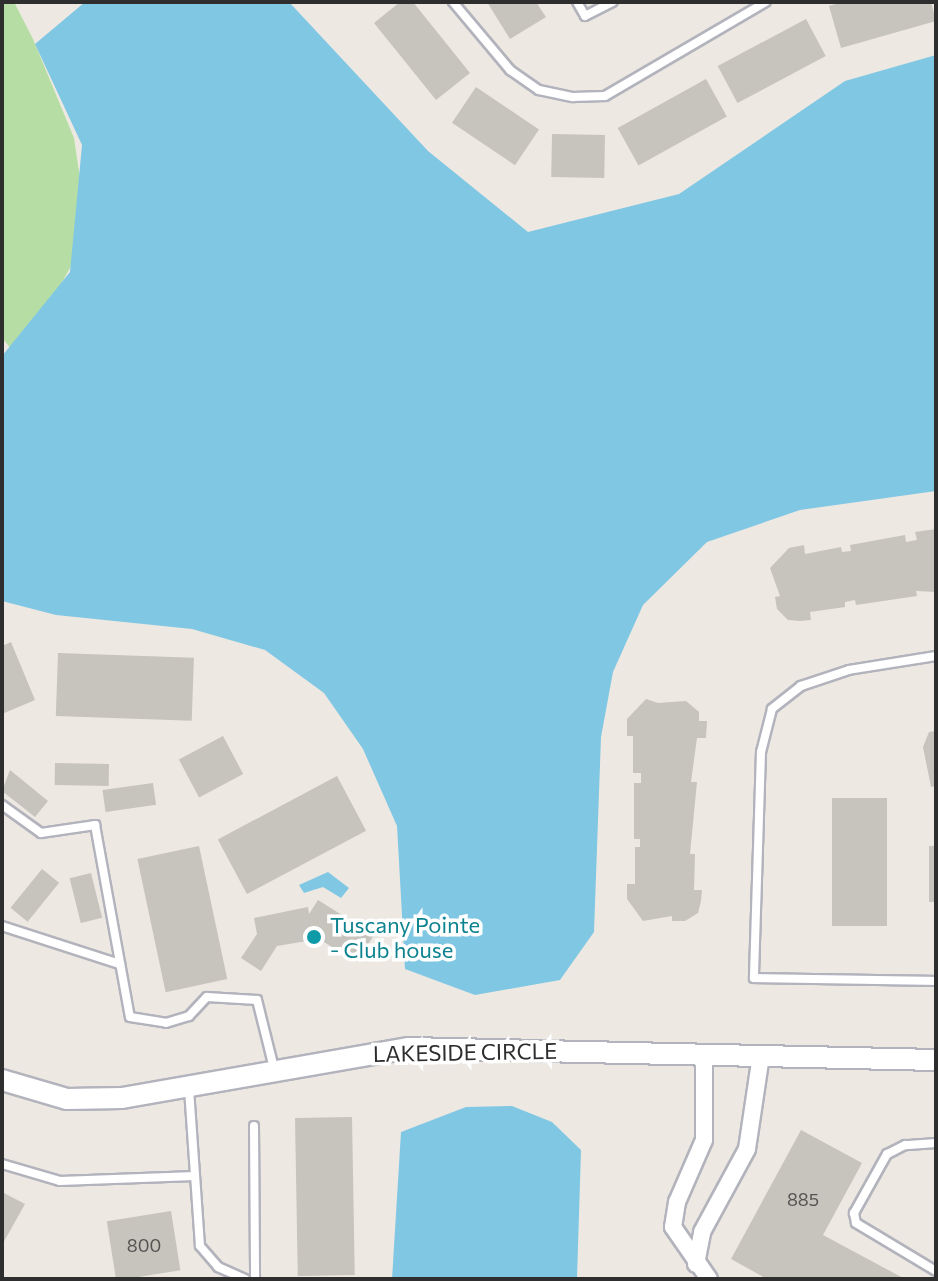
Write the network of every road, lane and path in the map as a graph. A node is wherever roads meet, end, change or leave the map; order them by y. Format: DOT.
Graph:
graph roads {
  1 [pos="453,2"];
  2 [pos="577,2"];
  3 [pos="613,2"];
  4 [pos="766,2"];
  5 [pos="936,656"];
  6 [pos="2,805"];
  7 [pos="2,926"];
  8 [pos="120,964"];
  9 [pos="936,981"];
  10 [pos="704,1054"];
  11 [pos="761,1055"];
  12 [pos="936,1060"];
  13 [pos="274,1068"];
  14 [pos="2,1080"];
  15 [pos="189,1089"];
  16 [pos="254,1126"];
  17 [pos="936,1143"];
  18 [pos="2,1164"];
  19 [pos="195,1176"];
  20 [pos="696,1264"];
  21 [pos="936,1271"];
  22 [pos="245,1279"];
  23 [pos="255,1279"];
  24 [pos="709,1279"];
  1 -- 4 [label="lane"];
  2 -- 3 [label="lane"];
  5 -- 9 [label="lane"];
  6 -- 8 [label="lane"];
  7 -- 8 [label="lane"];
  8 -- 13 [label="lane"];
  10 -- 11 [label="street, LAKESIDE CIRCLE"];
  10 -- 13 [label="street, LAKESIDE CIRCLE"];
  10 -- 20 [label="street"];
  11 -- 12 [label="street, LAKESIDE CIRCLE"];
  11 -- 20 [label="street"];
  13 -- 15 [label="street, LAKESIDE CIRCLE"];
  14 -- 15 [label="street, LAKESIDE CIRCLE"];
  15 -- 19 [label="lane"];
  16 -- 23 [label="lane"];
  17 -- 21 [label="lane"];
  18 -- 19 [label="lane"];
  19 -- 22 [label="lane"];
  20 -- 24 [label="street"];
}
